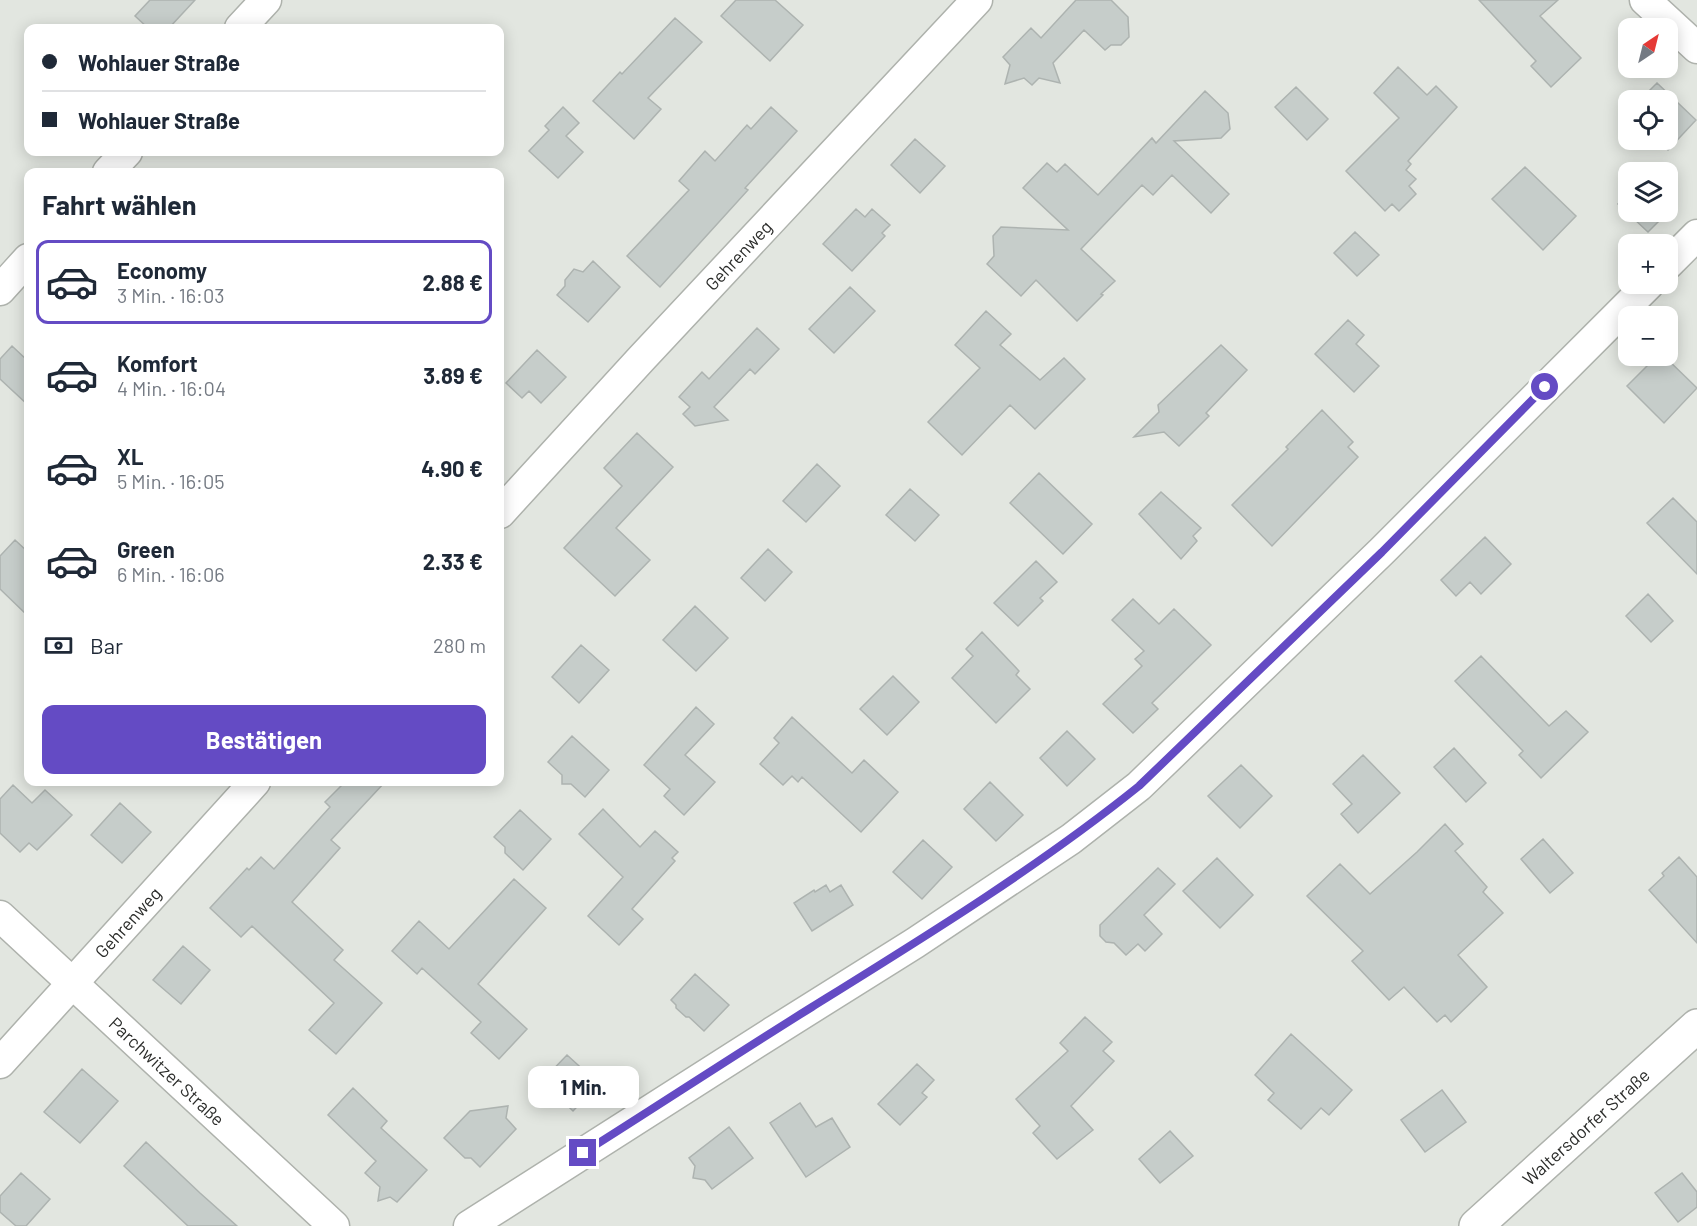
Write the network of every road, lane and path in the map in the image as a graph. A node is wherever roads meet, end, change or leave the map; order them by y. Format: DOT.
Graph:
graph roads {
  1 [pos="266,0"];
  2 [pos="977,0"];
  3 [pos="1645,0"];
  4 [pos="244,24"];
  5 [pos="1697,48"];
  6 [pos="123,156"];
  7 [pos="112,168"];
  8 [pos="1697,235"];
  9 [pos="1678,254"];
  10 [pos="24,263"];
  11 [pos="0,290"];
  12 [pos="1639,294"];
  13 [pos="504,509"];
  14 [pos="251,786"];
  15 [pos="0,916"];
  16 [pos="73,984"];
  17 [pos="1697,1026"];
  18 [pos="0,1063"];
  19 [pos="334,1226"];
  20 [pos="469,1226"];
  21 [pos="1476,1226"];
  1 -- 4 [label="street"];
  2 -- 13 [label="street, Gehrenweg"];
  3 -- 5 [label="street"];
  6 -- 7 [label="street"];
  8 -- 9 [label="street"];
  10 -- 11 [label="street"];
  12 -- 20 [label="street"];
  14 -- 16 [label="street, Gehrenweg"];
  15 -- 16 [label="street, Parchwitzer Straße"];
  16 -- 18 [label="street, Gehrenweg"];
  16 -- 19 [label="street, Parchwitzer Straße"];
  17 -- 21 [label="street, Waltersdorfer Straße"];
}
